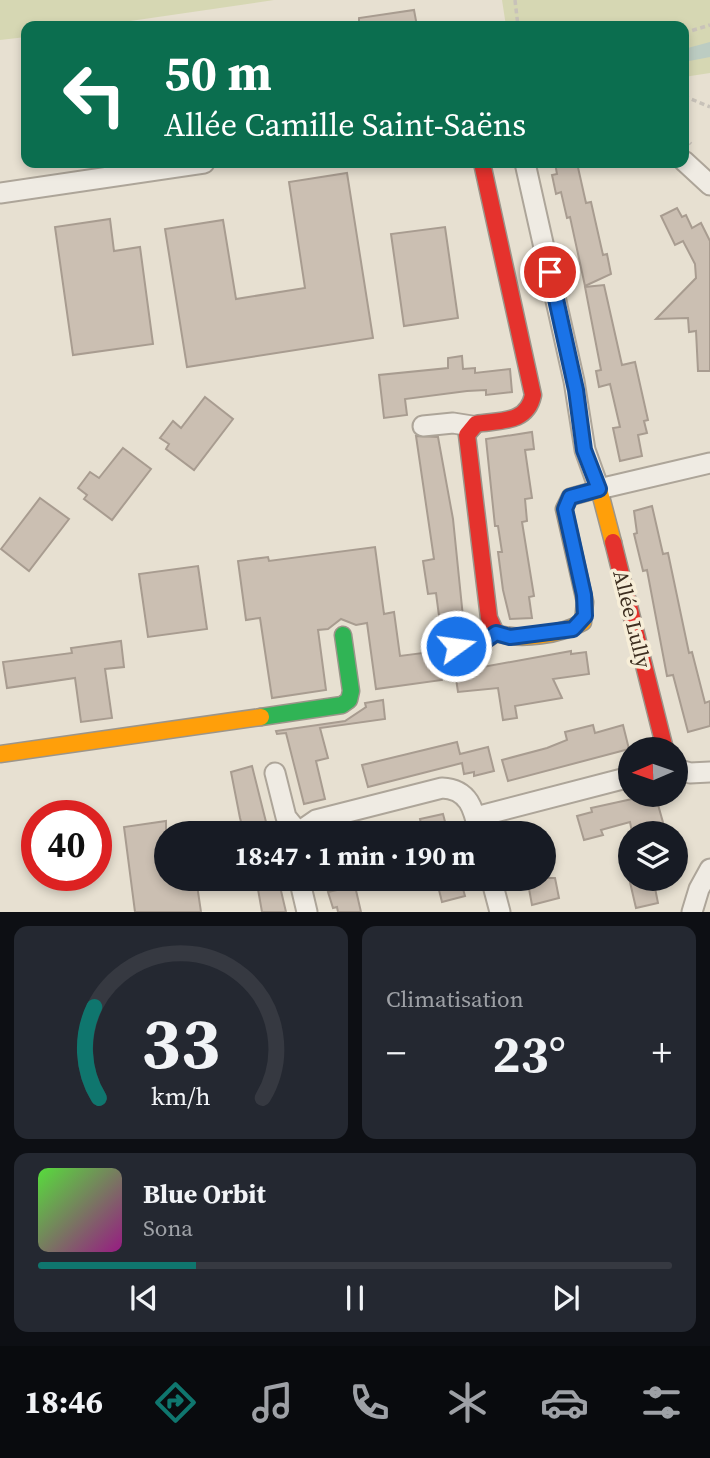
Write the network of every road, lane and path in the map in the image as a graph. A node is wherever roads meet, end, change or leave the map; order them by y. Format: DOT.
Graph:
graph roads {
  1 [pos="514,0"];
  2 [pos="517,21"];
  3 [pos="710,25"];
  4 [pos="689,31"];
  5 [pos="689,98"];
  6 [pos="710,107"];
  7 [pos="689,166"];
  8 [pos="170,168"];
  9 [pos="483,168"];
  10 [pos="526,168"];
  11 [pos="710,185"];
  12 [pos="0,193"];
  13 [pos="423,426"];
  14 [pos="472,426"];
  15 [pos="710,463"];
  16 [pos="599,489"];
  17 [pos="496,633"];
  18 [pos="343,635"];
  19 [pos="456,646"];
  20 [pos="662,737"];
  21 [pos="0,754"];
  22 [pos="688,772"];
  23 [pos="710,772"];
  24 [pos="275,773"];
  25 [pos="618,781"];
  26 [pos="290,821"];
  27 [pos="315,821"];
  28 [pos="475,821"];
  29 [pos="490,821"];
  30 [pos="710,869"];
  31 [pos="302,891"];
  32 [pos="494,891"];
  33 [pos="307,912"];
  34 [pos="500,912"];
  35 [pos="692,912"];
  1 -- 2 [label="path"];
  3 -- 4 [label="path"];
  5 -- 6 [label="path"];
  7 -- 11 [label="street"];
  8 -- 12 [label="street"];
  9 -- 14 [label="street"];
  10 -- 16 [label="street"];
  13 -- 14 [label="street"];
  14 -- 17 [label="street"];
  15 -- 16 [label="street"];
  16 -- 17 [label="street"];
  16 -- 20 [label="street, Allée Lully"];
  17 -- 19 [label="street"];
  18 -- 21 [label="street"];
  22 -- 23 [label="street"];
  24 -- 26 [label="street"];
  25 -- 29 [label="street"];
  27 -- 28 [label="street"];
  30 -- 35 [label="street"];
  31 -- 33 [label="street"];
  32 -- 34 [label="street"];
}
